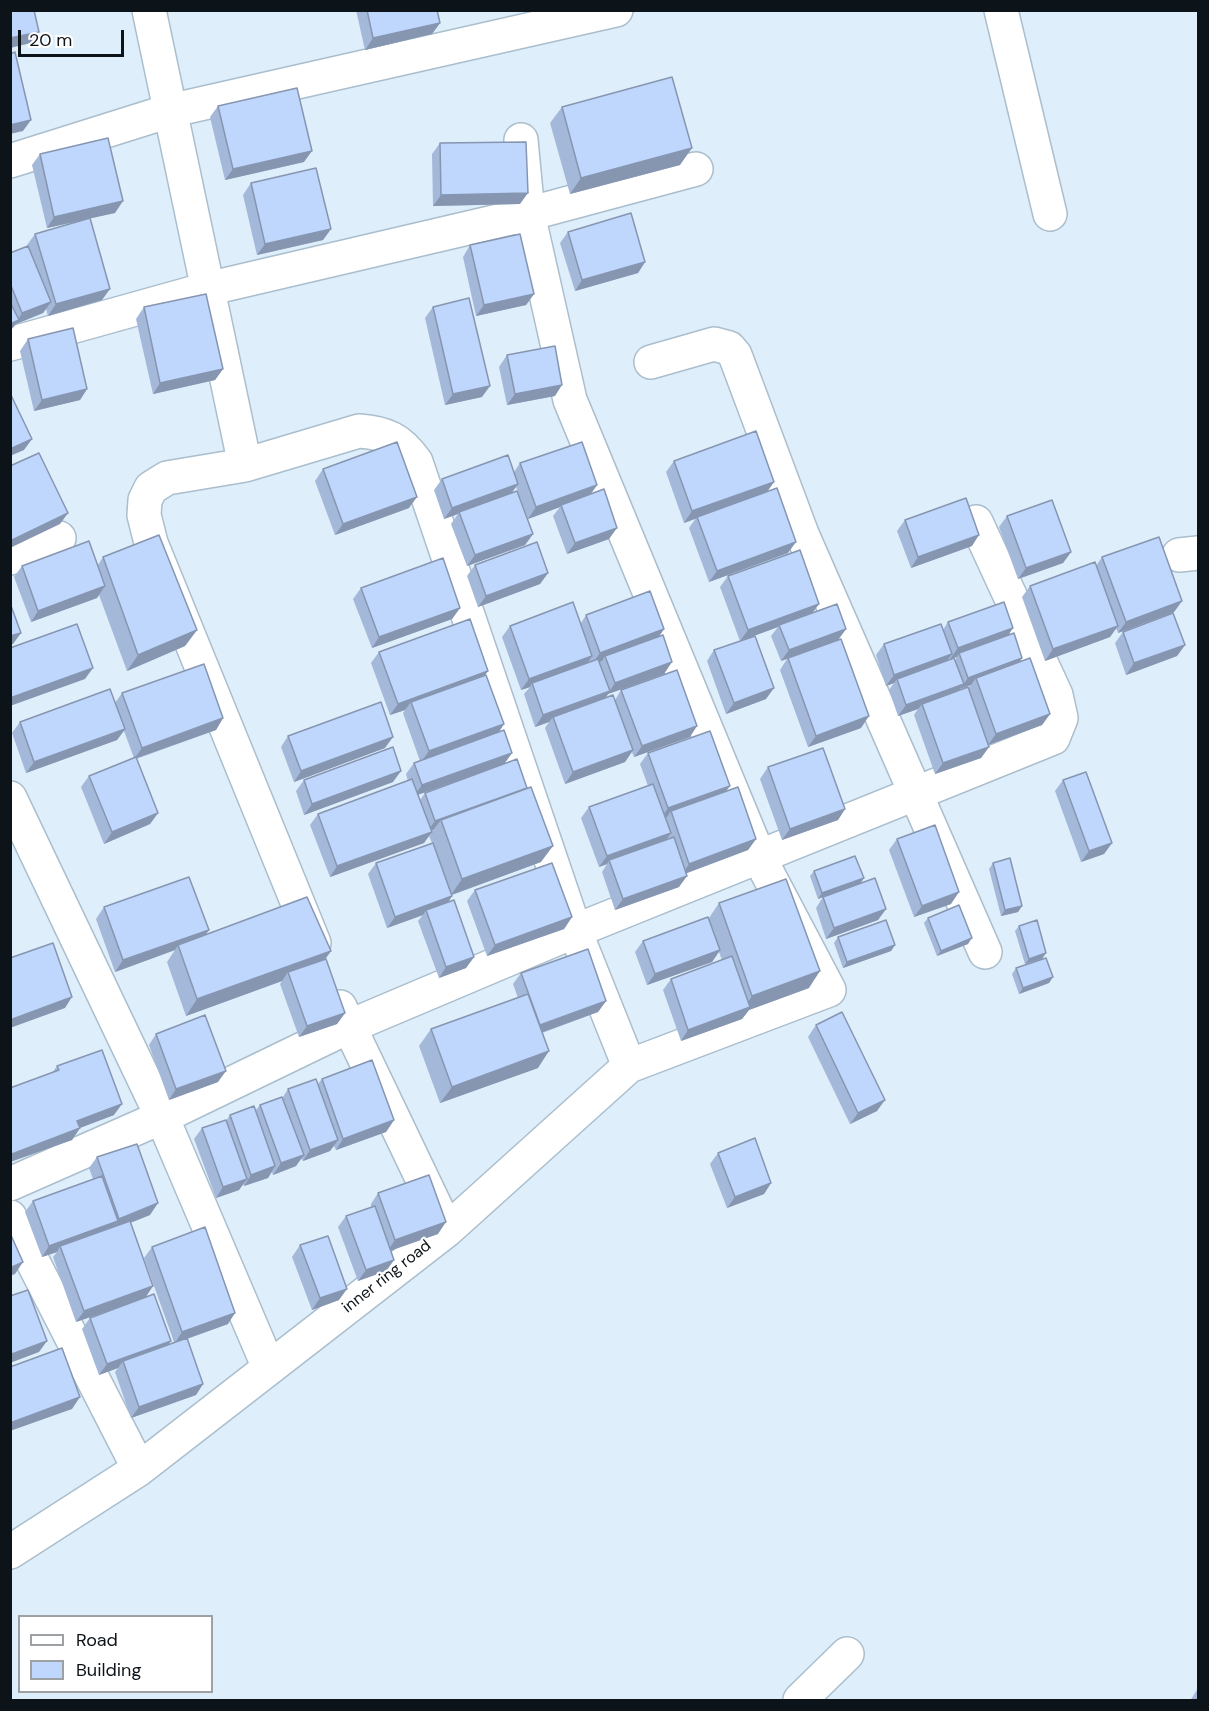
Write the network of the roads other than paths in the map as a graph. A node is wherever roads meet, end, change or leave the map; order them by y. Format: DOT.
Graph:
graph roads {
  1 [pos="149,10"];
  2 [pos="615,10"];
  3 [pos="1001,10"];
  4 [pos="533,20"];
  5 [pos="169,111"];
  6 [pos="521,140"];
  7 [pos="10,161"];
  8 [pos="696,170"];
  9 [pos="528,214"];
  10 [pos="1050,214"];
  11 [pos="207,289"];
  12 [pos="10,344"];
  13 [pos="651,362"];
  14 [pos="245,465"];
  15 [pos="976,522"];
  16 [pos="59,538"];
  17 [pos="10,558"];
  18 [pos="916,793"];
  19 [pos="10,798"];
  20 [pos="759,857"];
  21 [pos="575,931"];
  22 [pos="985,952"];
  23 [pos="348,1027"];
  24 [pos="630,1066"];
  25 [pos="162,1117"];
  26 [pos="10,1184"];
  27 [pos="10,1217"];
  28 [pos="447,1230"];
  29 [pos="269,1368"];
  30 [pos="139,1469"];
  31 [pos="10,1552"];
  32 [pos="847,1654"];
  33 [pos="800,1701"];
  1 -- 5 [label="street"];
  2 -- 4 [label="street"];
  3 -- 10 [label="street"];
  4 -- 5 [label="street"];
  5 -- 7 [label="street"];
  5 -- 11 [label="street"];
  6 -- 9 [label="street"];
  8 -- 9 [label="street"];
  9 -- 11 [label="street"];
  9 -- 20 [label="street"];
  11 -- 12 [label="street"];
  11 -- 14 [label="street"];
  13 -- 18 [label="street"];
  14 -- 21 [label="street"];
  14 -- 23 [label="street"];
  15 -- 18 [label="street"];
  16 -- 17 [label="street"];
  18 -- 20 [label="street"];
  18 -- 22 [label="street"];
  19 -- 25 [label="street"];
  20 -- 21 [label="street"];
  20 -- 24 [label="street"];
  21 -- 23 [label="street"];
  21 -- 24 [label="street"];
  23 -- 25 [label="street"];
  23 -- 28 [label="street"];
  24 -- 28 [label="street, inner ring road"];
  25 -- 26 [label="street"];
  25 -- 29 [label="street"];
  27 -- 30 [label="street"];
  28 -- 29 [label="street, inner ring road"];
  29 -- 30 [label="street, inner ring road"];
  30 -- 31 [label="street, inner ring road"];
  32 -- 33 [label="street"];
}
